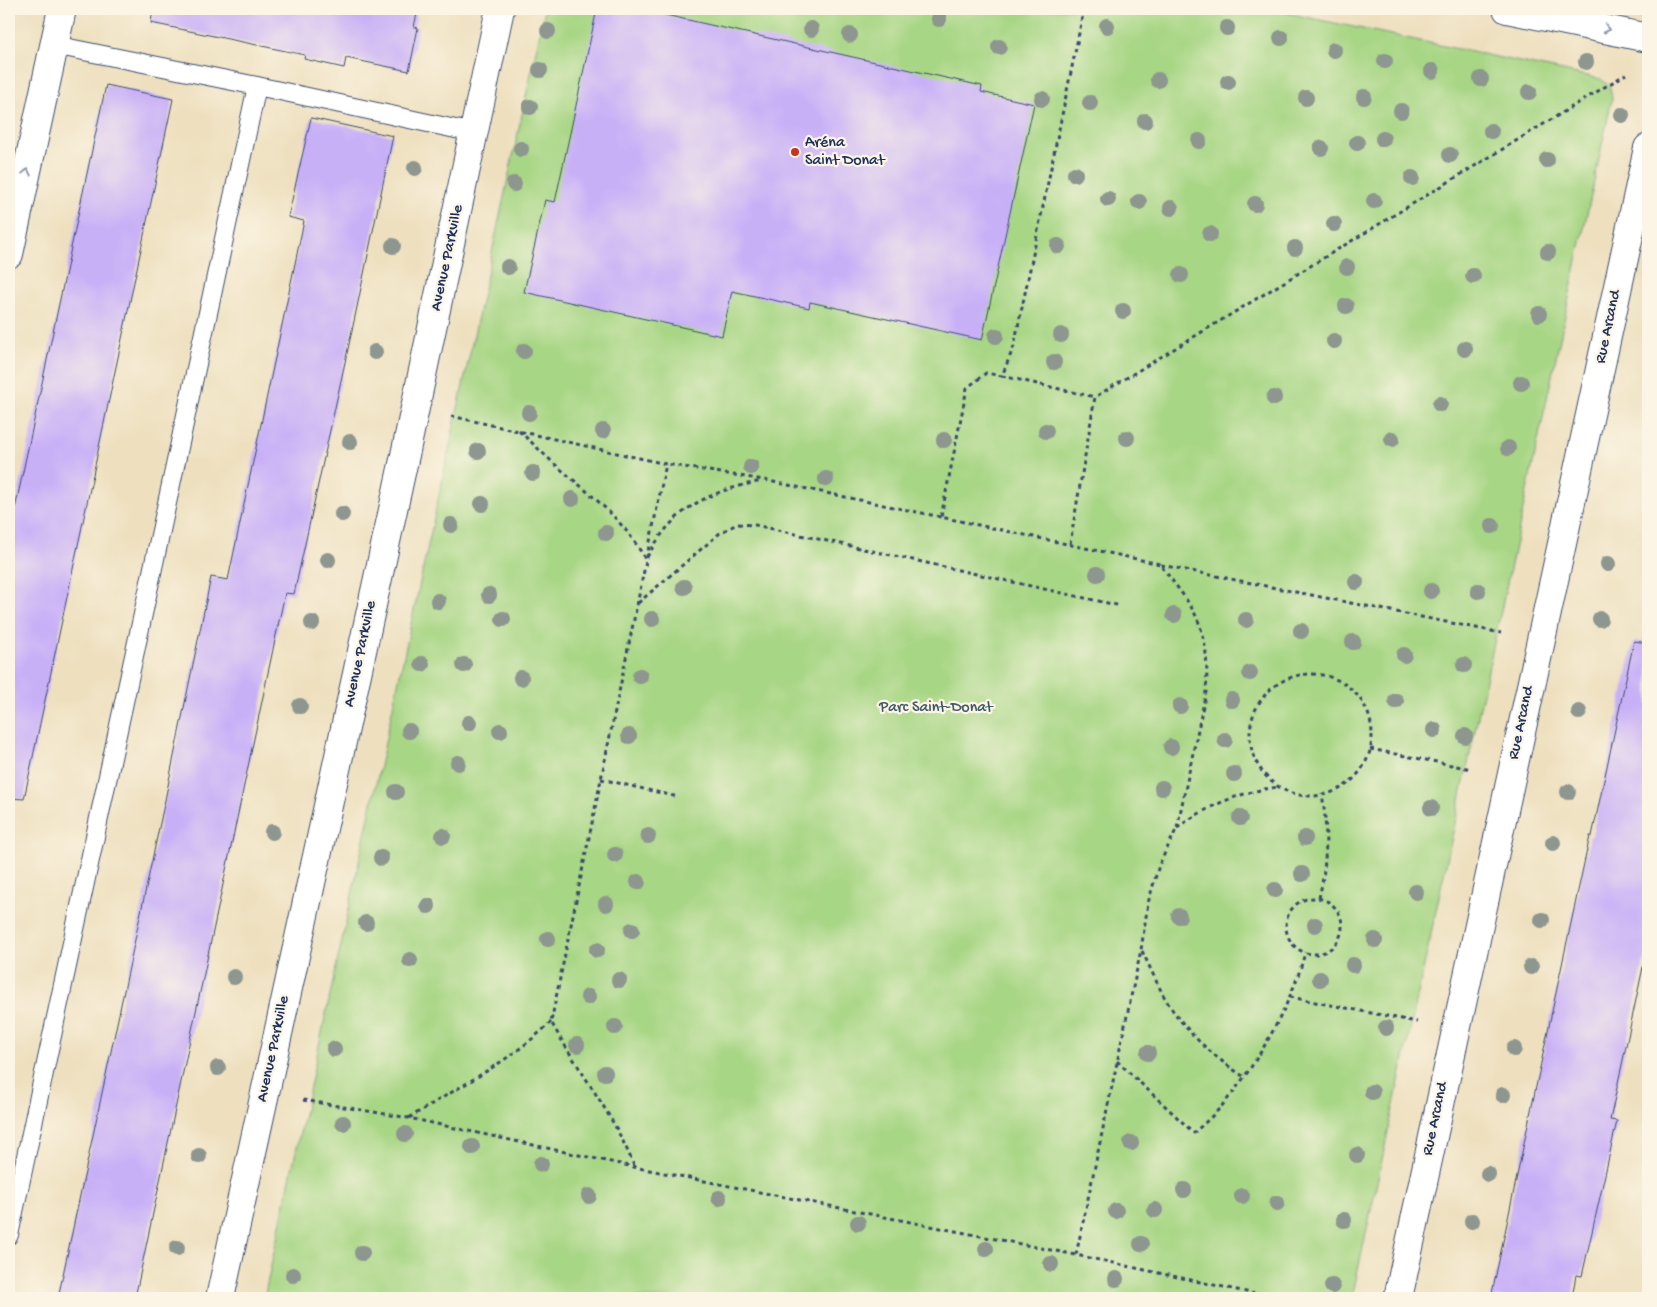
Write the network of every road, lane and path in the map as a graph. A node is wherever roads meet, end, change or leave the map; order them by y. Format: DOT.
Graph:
graph roads {
  1 [pos="62,9"];
  2 [pos="500,9"];
  3 [pos="1084,9"];
  4 [pos="1507,9"];
  5 [pos="1648,38"];
  6 [pos="54,45"];
  7 [pos="1626,74"];
  8 [pos="257,86"];
  9 [pos="474,133"];
  10 [pos="1648,148"];
  11 [pos="9,254"];
  12 [pos="1002,376"];
  13 [pos="1095,397"];
  14 [pos="451,416"];
  15 [pos="518,430"];
  16 [pos="666,464"];
  17 [pos="764,480"];
  18 [pos="941,517"];
  19 [pos="1070,544"];
  20 [pos="645,559"];
  21 [pos="1160,564"];
  22 [pos="637,604"];
  23 [pos="1121,606"];
  24 [pos="1501,633"];
  25 [pos="1370,749"];
  26 [pos="1472,769"];
  27 [pos="601,779"];
  28 [pos="1279,787"];
  29 [pos="1322,794"];
  30 [pos="678,797"];
  31 [pos="1176,828"];
  32 [pos="1319,898"];
  33 [pos="1141,950"];
  34 [pos="1305,952"];
  35 [pos="1290,996"];
  36 [pos="551,1022"];
  37 [pos="1417,1022"];
  38 [pos="1117,1061"];
  39 [pos="1243,1076"];
  40 [pos="303,1100"];
  41 [pos="409,1118"];
  42 [pos="634,1166"];
  43 [pos="9,1235"];
  44 [pos="1076,1255"];
  45 [pos="220,1298"];
  46 [pos="1274,1298"];
  47 [pos="1398,1298"];
  1 -- 6 [label="street"];
  2 -- 9 [label="street, Avenue Parkville"];
  3 -- 12 [label="path"];
  4 -- 5 [label="street, one-way"];
  6 -- 8 [label="lane"];
  11 -- 6 [label="street, one-way"];
  7 -- 13 [label="path"];
  8 -- 9 [label="lane"];
  8 -- 43 [label="lane"];
  9 -- 45 [label="street, Avenue Parkville"];
  10 -- 47 [label="street, Rue Arcand"];
  12 -- 13 [label="path"];
  12 -- 18 [label="path"];
  13 -- 19 [label="path"];
  14 -- 15 [label="path"];
  15 -- 16 [label="path"];
  15 -- 20 [label="path"];
  16 -- 17 [label="path"];
  16 -- 20 [label="path"];
  17 -- 18 [label="path"];
  17 -- 20 [label="path"];
  18 -- 19 [label="path"];
  19 -- 21 [label="path"];
  20 -- 22 [label="path"];
  21 -- 24 [label="path"];
  21 -- 31 [label="path"];
  22 -- 23 [label="path"];
  22 -- 27 [label="path"];
  25 -- 26 [label="path"];
  25 -- 28 [label="path"];
  25 -- 29 [label="path"];
  27 -- 30 [label="path"];
  27 -- 36 [label="path"];
  28 -- 29 [label="path"];
  28 -- 31 [label="path"];
  29 -- 32 [label="path"];
  31 -- 33 [label="path"];
  32 -- 34 [label="path"];
  32 -- 34 [label="path"];
  33 -- 38 [label="path"];
  33 -- 39 [label="path"];
  34 -- 35 [label="path"];
  35 -- 37 [label="path"];
  35 -- 39 [label="path"];
  36 -- 41 [label="path"];
  36 -- 42 [label="path"];
  38 -- 39 [label="path"];
  38 -- 44 [label="path"];
  40 -- 41 [label="path"];
  41 -- 42 [label="path"];
  42 -- 44 [label="path"];
  44 -- 46 [label="path"];
}
